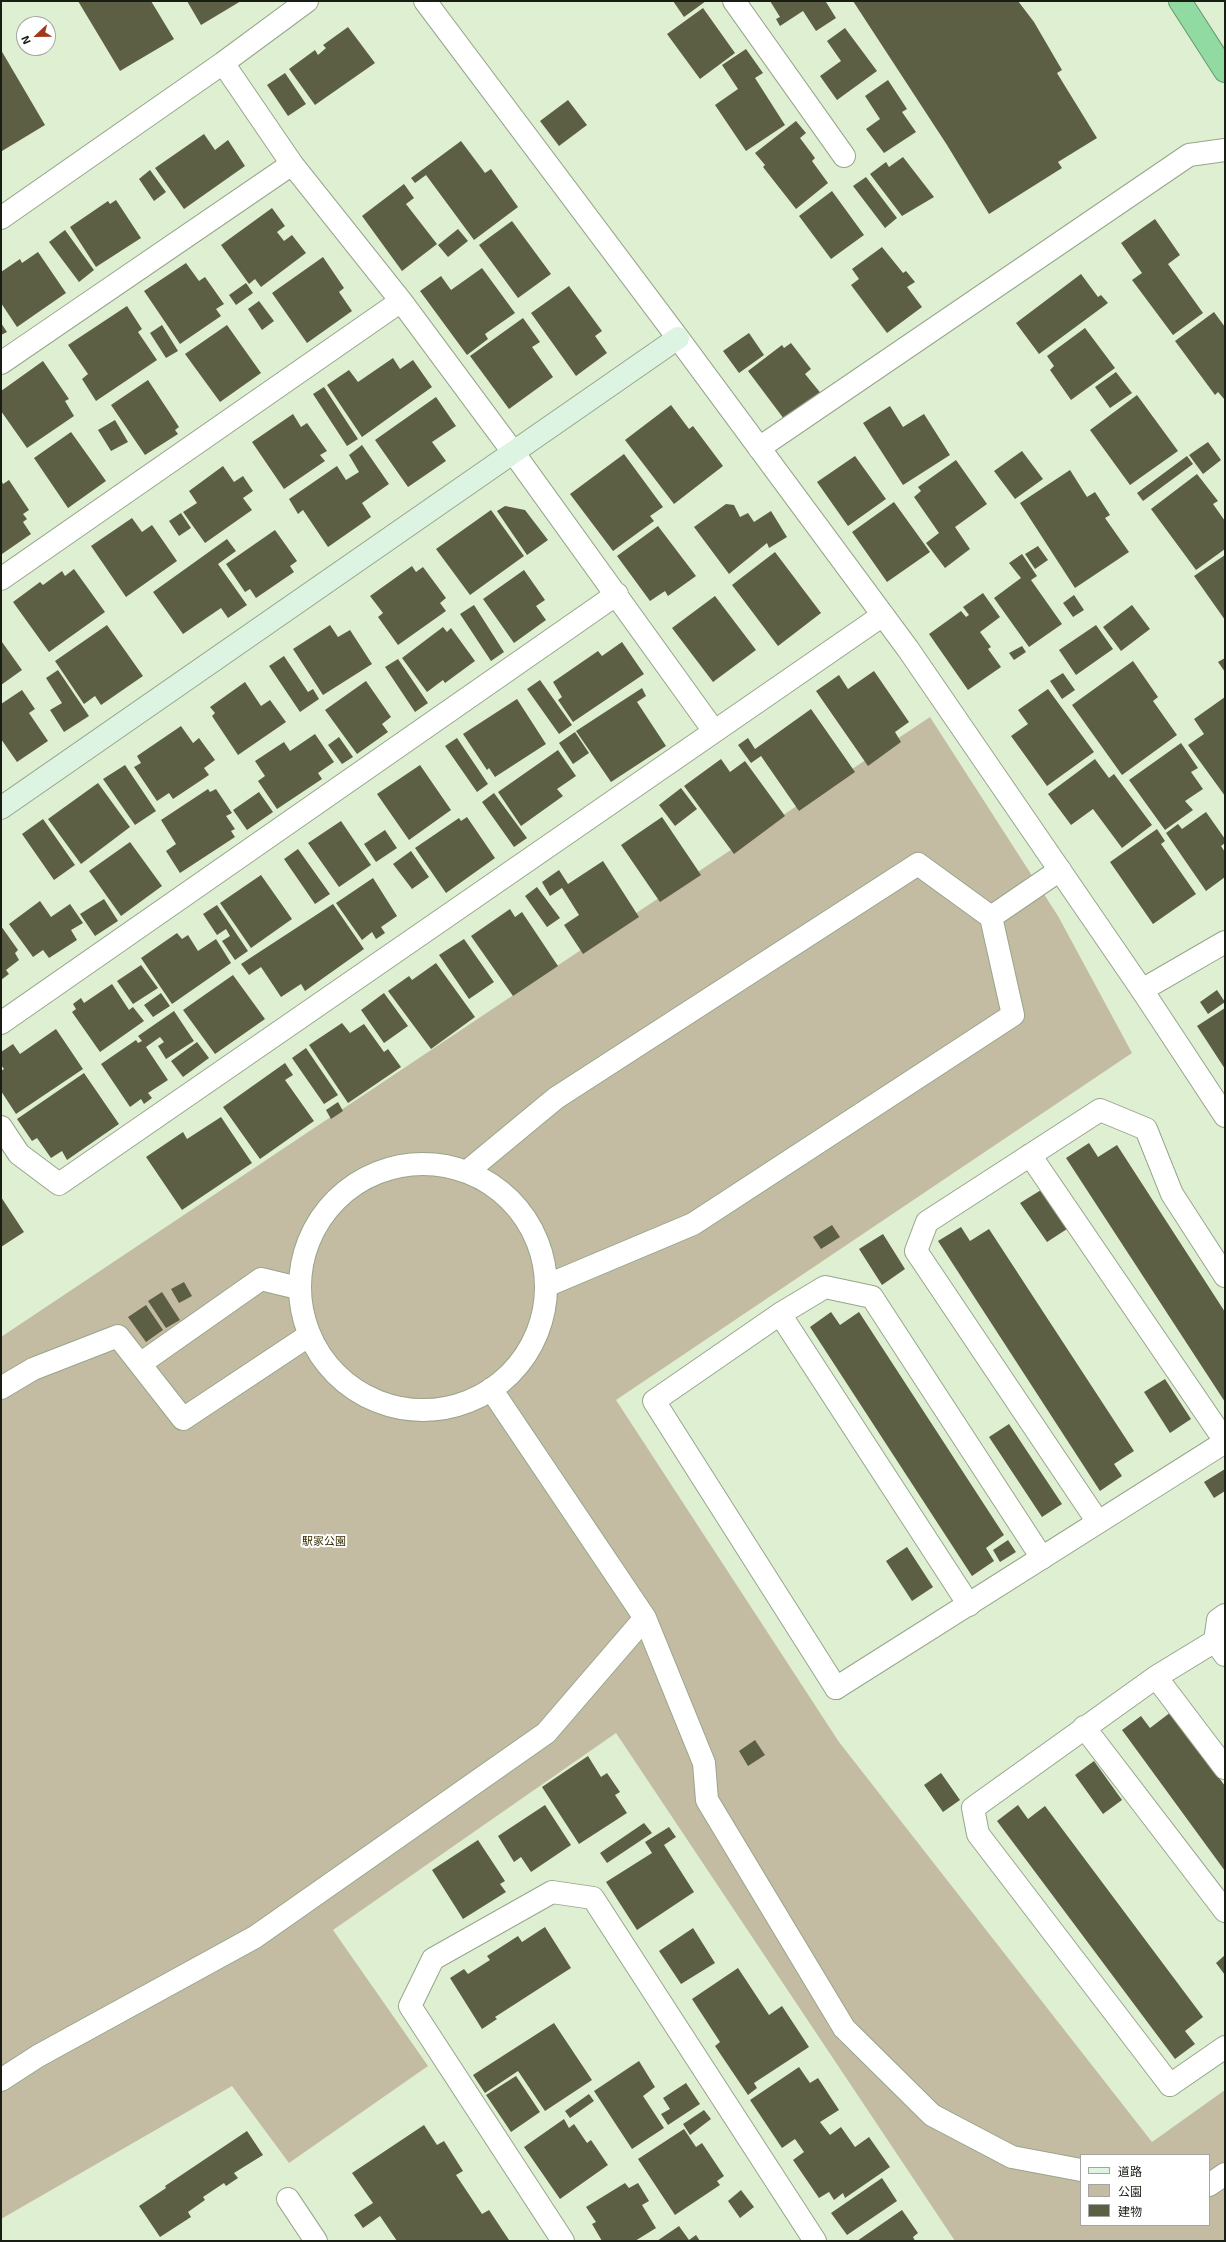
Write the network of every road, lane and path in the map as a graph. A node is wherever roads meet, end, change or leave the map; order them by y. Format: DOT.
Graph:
graph roads {
  1 [pos="307,1"];
  2 [pos="424,1"];
  3 [pos="734,1"];
  4 [pos="1180,1"];
  5 [pos="223,63"];
  6 [pos="1225,71"];
  7 [pos="1225,150"];
  8 [pos="844,156"];
  9 [pos="292,164"];
  10 [pos="1,218"];
  11 [pos="401,301"];
  12 [pos="678,338"];
  13 [pos="1,363"];
  14 [pos="760,448"];
  15 [pos="513,452"];
  16 [pos="1,579"];
  17 [pos="617,594"];
  18 [pos="883,616"];
  19 [pos="714,731"];
  20 [pos="1,808"];
  21 [pos="1060,870"];
  22 [pos="991,917"];
  23 [pos="1225,942"];
  24 [pos="1142,990"];
  25 [pos="1,1023"];
  26 [pos="1225,1116"];
  27 [pos="1,1127"];
  28 [pos="1030,1155"];
  29 [pos="469,1170"];
  30 [pos="1225,1276"];
  31 [pos="548,1285"];
  32 [pos="298,1288"];
  33 [pos="780,1314"];
  34 [pos="308,1336"];
  35 [pos="140,1364"];
  36 [pos="1,1388"];
  37 [pos="491,1389"];
  38 [pos="1225,1442"];
  39 [pos="1098,1522"];
  40 [pos="1042,1558"];
  41 [pos="969,1605"];
  42 [pos="1225,1615"];
  43 [pos="645,1618"];
  44 [pos="1220,1648"];
  45 [pos="1156,1677"];
  46 [pos="1084,1727"];
  47 [pos="1225,1768"];
  48 [pos="1225,1911"];
  49 [pos="1225,2047"];
  50 [pos="1,2080"];
  51 [pos="1080,2170"];
  52 [pos="1225,2174"];
  53 [pos="1210,2184"];
  54 [pos="288,2199"];
  55 [pos="316,2241"];
  56 [pos="563,2241"];
  57 [pos="815,2241"];
  1 -- 5 [label="street"];
  2 -- 12 [label="street"];
  3 -- 8 [label="street"];
  4 -- 6 [label="highway"];
  5 -- 9 [label="street"];
  5 -- 10 [label="street"];
  7 -- 14 [label="street"];
  9 -- 11 [label="street"];
  9 -- 13 [label="street"];
  11 -- 15 [label="street"];
  11 -- 16 [label="street"];
  12 -- 14 [label="street"];
  12 -- 15 [label="street"];
  14 -- 18 [label="street"];
  15 -- 17 [label="street"];
  15 -- 20 [label="street"];
  17 -- 19 [label="street"];
  17 -- 25 [label="street"];
  18 -- 19 [label="street"];
  18 -- 21 [label="street"];
  19 -- 27 [label="street"];
  21 -- 22 [label="street"];
  21 -- 24 [label="street"];
  22 -- 29 [label="street"];
  22 -- 31 [label="street"];
  23 -- 24 [label="street"];
  24 -- 26 [label="street"];
  28 -- 30 [label="street"];
  28 -- 38 [label="street"];
  28 -- 39 [label="street"];
  29 -- 31 [label="street"];
  29 -- 32 [label="street"];
  31 -- 37 [label="street"];
  32 -- 34 [label="street"];
  32 -- 35 [label="street"];
  33 -- 40 [label="street"];
  33 -- 41 [label="street"];
  33 -- 41 [label="street"];
  34 -- 35 [label="street"];
  34 -- 37 [label="street"];
  35 -- 36 [label="street"];
  37 -- 43 [label="street"];
  38 -- 39 [label="street"];
  39 -- 40 [label="street"];
  40 -- 41 [label="street"];
  42 -- 44 [label="street"];
  43 -- 50 [label="street"];
  43 -- 51 [label="street"];
  44 -- 45 [label="street"];
  45 -- 46 [label="street"];
  45 -- 47 [label="street"];
  46 -- 48 [label="street"];
  46 -- 49 [label="street"];
  52 -- 53 [label="street"];
  54 -- 55 [label="street"];
  56 -- 57 [label="street"];
}
